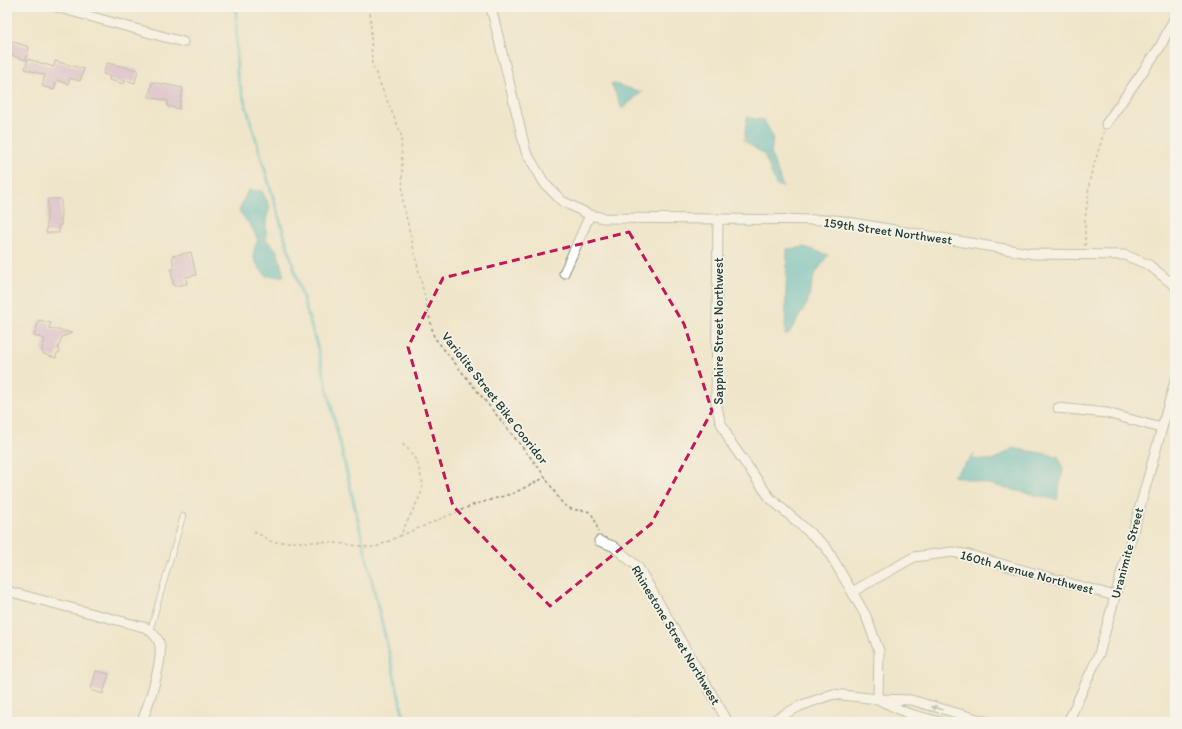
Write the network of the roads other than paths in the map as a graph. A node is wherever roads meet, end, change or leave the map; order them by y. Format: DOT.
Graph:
graph roads {
  1 [pos="56,7"];
  2 [pos="491,7"];
  3 [pos="1175,17"];
  4 [pos="183,42"];
  5 [pos="1106,124"];
  6 [pos="590,216"];
  7 [pos="718,220"];
  8 [pos="564,273"];
  9 [pos="1175,286"];
  10 [pos="1175,381"];
  11 [pos="1058,408"];
  12 [pos="1161,428"];
  13 [pos="183,516"];
  14 [pos="599,541"];
  15 [pos="7,591"];
  16 [pos="852,592"];
  17 [pos="1115,596"];
  18 [pos="150,631"];
  19 [pos="878,699"];
  20 [pos="142,722"];
  21 [pos="728,722"];
  22 [pos="770,722"];
  23 [pos="940,722"];
  24 [pos="988,722"];
  25 [pos="1068,722"];
  1 -- 4 [label="street"];
  2 -- 6 [label="street"];
  3 -- 5 [label="street"];
  6 -- 7 [label="street, 159th Street Northwest"];
  6 -- 8 [label="street"];
  7 -- 9 [label="street, 159th Street Northwest"];
  7 -- 16 [label="street, Sapphire Street Northwest"];
  10 -- 12 [label="street, Uranimite Street"];
  11 -- 12 [label="street"];
  12 -- 17 [label="street, Uranimite Street"];
  13 -- 18 [label="lane"];
  14 -- 21 [label="street, Rhinestone Street Northwest"];
  15 -- 18 [label="street"];
  16 -- 17 [label="street, 160th Avenue Northwest"];
  16 -- 19 [label="street, Sapphire Street Northwest"];
  17 -- 25 [label="street, Uranimite Street"];
  18 -- 20 [label="street"];
  19 -- 22 [label="street"];
  19 -- 23 [label="street"];
  24 -- 19 [label="street, one-way"];
}
